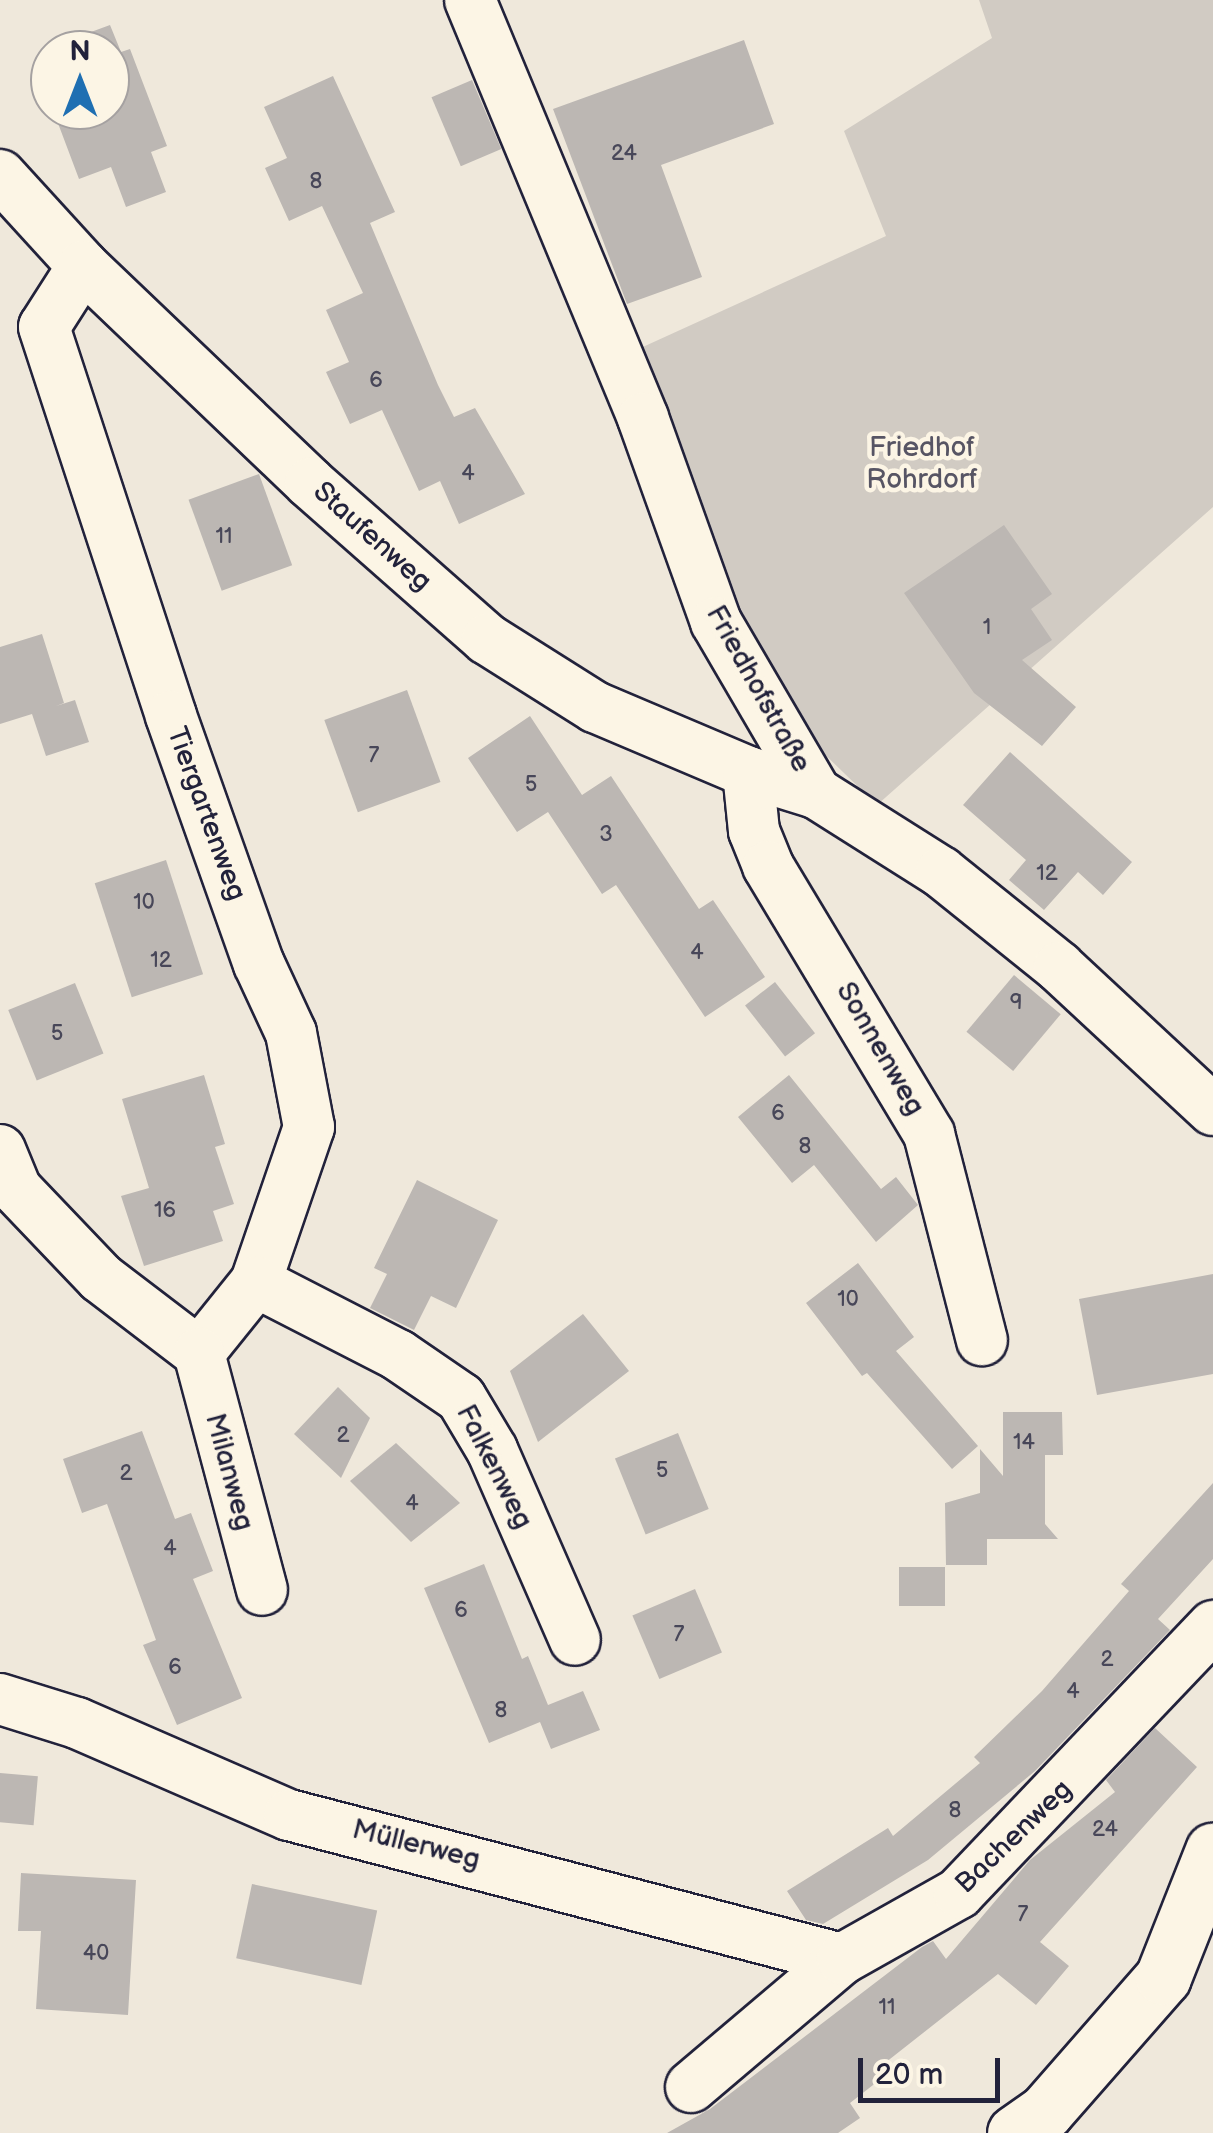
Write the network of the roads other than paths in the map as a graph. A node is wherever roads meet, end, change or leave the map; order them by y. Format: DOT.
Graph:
graph roads {
  1 [pos="470,0"];
  2 [pos="0,175"];
  3 [pos="83,266"];
  4 [pos="748,772"];
  5 [pos="816,792"];
  6 [pos="1213,1110"];
  7 [pos="0,1150"];
  8 [pos="256,1282"];
  9 [pos="982,1340"];
  10 [pos="199,1353"];
  11 [pos="262,1590"];
  12 [pos="1213,1626"];
  13 [pos="576,1640"];
  14 [pos="0,1698"];
  15 [pos="1213,1851"];
  16 [pos="842,1959"];
  17 [pos="692,2087"];
  18 [pos="1016,2133"];
  1 -- 5 [label="street, Friedhofstraße"];
  2 -- 3 [label="street, Staufenweg"];
  3 -- 4 [label="street, Staufenweg"];
  3 -- 8 [label="street, Tiergartenweg"];
  4 -- 5 [label="street, Staufenweg"];
  4 -- 9 [label="street, Sonnenweg"];
  5 -- 6 [label="street, Friedhofstraße"];
  7 -- 10 [label="street"];
  8 -- 10 [label="street, Tiergartenweg"];
  8 -- 13 [label="street, Falkenweg"];
  10 -- 11 [label="street, Milanweg"];
  12 -- 16 [label="street, Bachenweg"];
  14 -- 16 [label="street, Müllerweg"];
  15 -- 18 [label="street"];
  16 -- 17 [label="street, Bachenweg"];
}
